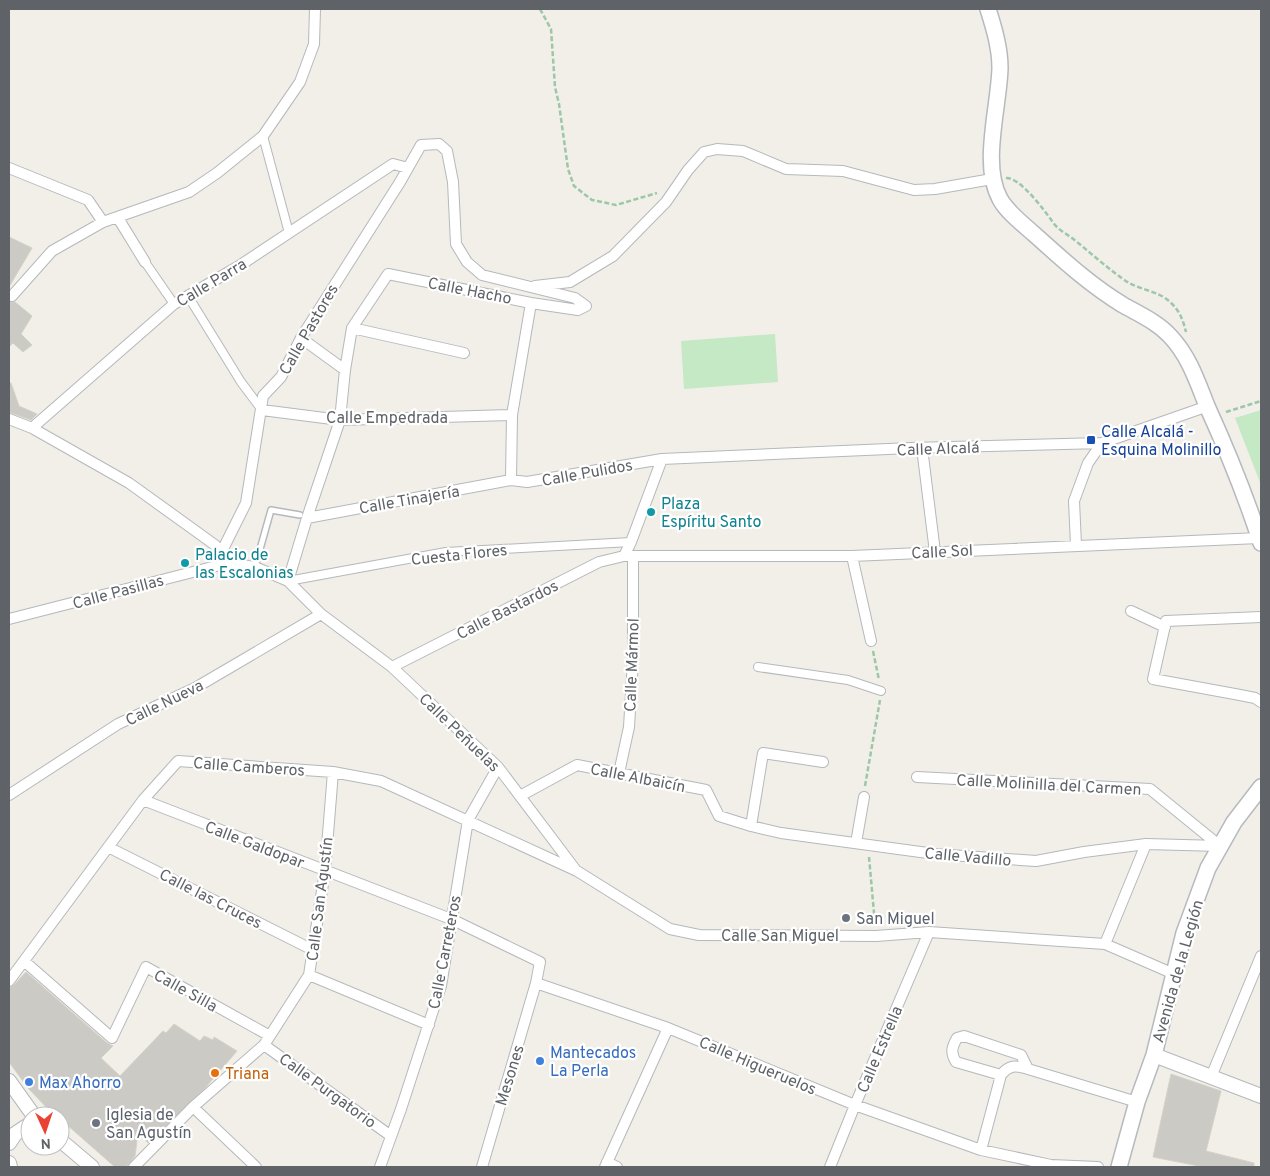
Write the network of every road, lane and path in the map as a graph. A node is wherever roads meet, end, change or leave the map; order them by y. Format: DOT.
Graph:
graph roads {
  1 [pos="315,9"];
  2 [pos="540,9"];
  3 [pos="988,9"];
  4 [pos="263,136"];
  5 [pos="9,168"];
  6 [pos="408,168"];
  7 [pos="992,179"];
  8 [pos="675,188"];
  9 [pos="118,218"];
  10 [pos="103,222"];
  11 [pos="289,233"];
  12 [pos="145,262"];
  13 [pos="529,287"];
  14 [pos="188,296"];
  15 [pos="10,298"];
  16 [pos="531,303"];
  17 [pos="174,304"];
  18 [pos="352,328"];
  19 [pos="1188,337"];
  20 [pos="300,338"];
  21 [pos="464,353"];
  22 [pos="345,370"];
  23 [pos="1261,401"];
  24 [pos="262,410"];
  25 [pos="1210,411"];
  26 [pos="512,415"];
  27 [pos="9,419"];
  28 [pos="340,420"];
  29 [pos="32,428"];
  30 [pos="1102,443"];
  31 [pos="922,448"];
  32 [pos="662,459"];
  33 [pos="511,480"];
  34 [pos="304,516"];
  35 [pos="1260,540"];
  36 [pos="631,542"];
  37 [pos="1076,545"];
  38 [pos="221,552"];
  39 [pos="935,552"];
  40 [pos="629,556"];
  41 [pos="852,556"];
  42 [pos="228,562"];
  43 [pos="255,567"];
  44 [pos="288,581"];
  45 [pos="1131,611"];
  46 [pos="321,614"];
  47 [pos="1261,617"];
  48 [pos="9,619"];
  49 [pos="1165,627"];
  50 [pos="871,641"];
  51 [pos="392,667"];
  52 [pos="758,667"];
  53 [pos="881,690"];
  54 [pos="1261,702"];
  55 [pos="823,762"];
  56 [pos="498,766"];
  57 [pos="333,772"];
  58 [pos="619,774"];
  59 [pos="917,777"];
  60 [pos="1261,787"];
  61 [pos="9,795"];
  62 [pos="520,796"];
  63 [pos="864,797"];
  64 [pos="143,800"];
  65 [pos="719,816"];
  66 [pos="468,820"];
  67 [pos="751,826"];
  68 [pos="856,843"];
  69 [pos="1146,844"];
  70 [pos="868,845"];
  71 [pos="1220,846"];
  72 [pos="108,847"];
  73 [pos="325,871"];
  74 [pos="577,871"];
  75 [pos="451,919"];
  76 [pos="929,932"];
  77 [pos="876,936"];
  78 [pos="1105,944"];
  79 [pos="313,950"];
  80 [pos="1261,956"];
  81 [pos="24,961"];
  82 [pos="1174,974"];
  83 [pos="310,975"];
  84 [pos="9,981"];
  85 [pos="536,983"];
  86 [pos="429,1025"];
  87 [pos="668,1028"];
  88 [pos="267,1040"];
  89 [pos="1154,1055"];
  90 [pos="1028,1069"];
  91 [pos="1001,1075"];
  92 [pos="1212,1078"];
  93 [pos="9,1081"];
  94 [pos="1261,1096"];
  95 [pos="1137,1102"];
  96 [pos="855,1105"];
  97 [pos="27,1106"];
  98 [pos="193,1107"];
  99 [pos="20,1131"];
  100 [pos="391,1136"];
  101 [pos="9,1143"];
  102 [pos="70,1148"];
  103 [pos="981,1150"];
  104 [pos="9,1163"];
  105 [pos="606,1164"];
  106 [pos="10,1167"];
  107 [pos="92,1167"];
  108 [pos="134,1167"];
  109 [pos="256,1167"];
  110 [pos="380,1167"];
  111 [pos="482,1167"];
  112 [pos="618,1167"];
  113 [pos="830,1167"];
  114 [pos="1098,1167"];
  115 [pos="1119,1167"];
  1 -- 4 [label="street"];
  2 -- 8 [label="path"];
  3 -- 7 [label="main road"];
  4 -- 9 [label="street"];
  4 -- 11 [label="street"];
  5 -- 10 [label="street"];
  6 -- 11 [label="street, Calle Parra"];
  6 -- 13 [label="street, Calle Pastores"];
  6 -- 20 [label="street, Calle Pastores"];
  7 -- 8 [label="street"];
  7 -- 19 [label="path"];
  7 -- 25 [label="main road"];
  8 -- 13 [label="street"];
  9 -- 10 [label="street"];
  9 -- 12 [label="street"];
  10 -- 15 [label="street"];
  11 -- 14 [label="street, Calle Parra"];
  12 -- 17 [label="street"];
  13 -- 16 [label="street"];
  14 -- 17 [label="street, Calle Parra"];
  14 -- 24 [label="street"];
  16 -- 18 [label="street, Calle Hacho"];
  16 -- 26 [label="street, Calle Hacho"];
  17 -- 29 [label="street, Calle Parra"];
  18 -- 21 [label="street"];
  18 -- 22 [label="street, Calle Hacho"];
  20 -- 22 [label="street"];
  20 -- 24 [label="street, Calle Pastores"];
  22 -- 28 [label="street, Calle Hacho"];
  23 -- 25 [label="path"];
  24 -- 28 [label="street, Calle Empedrada"];
  24 -- 38 [label="street, Calle Pastores"];
  25 -- 30 [label="street, Calle Alcalá"];
  25 -- 35 [label="main road"];
  26 -- 28 [label="street, Calle Empedrada"];
  26 -- 33 [label="street, Calle Hacho"];
  27 -- 29 [label="street"];
  28 -- 34 [label="street, Calle Hacho"];
  29 -- 38 [label="street"];
  30 -- 31 [label="street, Calle Alcalá"];
  30 -- 37 [label="street"];
  31 -- 32 [label="street, Calle Alcalá"];
  31 -- 39 [label="street"];
  32 -- 33 [label="street, Calle Pulidos"];
  32 -- 36 [label="street"];
  33 -- 34 [label="street, Calle Tinajería"];
  34 -- 43 [label="lane"];
  34 -- 44 [label="street, Calle Hacho"];
  35 -- 37 [label="street, Calle Sol"];
  36 -- 40 [label="street"];
  36 -- 44 [label="street, Cuesta Flores"];
  37 -- 39 [label="street, Calle Sol"];
  38 -- 42 [label="street"];
  39 -- 41 [label="street, Calle Sol"];
  40 -- 41 [label="street, Calle Sol"];
  40 -- 51 [label="street, Calle Bastardos"];
  40 -- 58 [label="street, Calle Mármol"];
  41 -- 50 [label="street"];
  42 -- 43 [label="street"];
  42 -- 48 [label="street, Calle Pasillas"];
  43 -- 44 [label="street"];
  44 -- 46 [label="street, Calle Peñuelas"];
  45 -- 49 [label="street"];
  46 -- 51 [label="street, Calle Peñuelas"];
  46 -- 61 [label="street, Calle Nueva"];
  47 -- 49 [label="street"];
  49 -- 54 [label="street"];
  50 -- 53 [label="path"];
  51 -- 56 [label="street, Calle Peñuelas"];
  52 -- 53 [label="street"];
  53 -- 63 [label="path"];
  55 -- 67 [label="street"];
  56 -- 62 [label="street, Calle Peñuelas"];
  56 -- 66 [label="street, Calle Carreteros"];
  57 -- 64 [label="street, Calle Camberos"];
  57 -- 66 [label="street, Calle Camberos"];
  57 -- 73 [label="street, Calle San Agustín"];
  58 -- 62 [label="street, Calle Albaicín"];
  58 -- 65 [label="street, Calle Albaicín"];
  59 -- 71 [label="street, Calle Molinilla del Carmen"];
  60 -- 71 [label="main road, Avenida de la Legión"];
  62 -- 74 [label="street, Calle Peñuelas"];
  63 -- 68 [label="street"];
  64 -- 72 [label="street, Calle Camberos"];
  64 -- 73 [label="street, Calle Galdopar"];
  65 -- 67 [label="street, Calle Vadillo"];
  66 -- 74 [label="street, Calle Camberos"];
  66 -- 75 [label="street, Calle Carreteros"];
  67 -- 68 [label="street, Calle Vadillo"];
  68 -- 70 [label="street, Calle Vadillo"];
  69 -- 70 [label="street, Calle Vadillo"];
  69 -- 71 [label="street, Calle Vadillo"];
  69 -- 78 [label="street"];
  70 -- 77 [label="path"];
  71 -- 82 [label="main road, Avenida de la Legión"];
  72 -- 79 [label="street, Calle las Cruces"];
  72 -- 81 [label="street, Calle Camberos"];
  73 -- 75 [label="street, Calle Galdopar"];
  73 -- 79 [label="street, Calle San Agustín"];
  74 -- 77 [label="street, Calle San Miguel"];
  75 -- 85 [label="street"];
  75 -- 86 [label="street, Calle Carreteros"];
  76 -- 77 [label="street, Calle San Miguel"];
  76 -- 78 [label="street, Calle San Miguel"];
  76 -- 96 [label="street, Calle Estrella"];
  78 -- 82 [label="street, Calle San Miguel"];
  79 -- 83 [label="street, Calle San Agustín"];
  80 -- 92 [label="street"];
  81 -- 84 [label="street, Calle Camberos"];
  81 -- 88 [label="street, Calle Silla"];
  82 -- 89 [label="main road, Avenida de la Legión"];
  83 -- 86 [label="street"];
  83 -- 88 [label="street, Calle San Agustín"];
  85 -- 87 [label="street, Calle Higueruelos"];
  85 -- 111 [label="street, Mesones"];
  86 -- 100 [label="street, Calle Carreteros"];
  87 -- 96 [label="street, Calle Higueruelos"];
  87 -- 105 [label="street"];
  88 -- 98 [label="street, Calle San Agustín"];
  88 -- 100 [label="street, Calle Purgatorio"];
  89 -- 92 [label="street"];
  89 -- 95 [label="main road, Avenida de la Legión"];
  90 -- 91 [label="street"];
  90 -- 91 [label="street"];
  90 -- 95 [label="street"];
  91 -- 103 [label="street"];
  92 -- 94 [label="street"];
  93 -- 97 [label="street"];
  95 -- 115 [label="main road, Avenida de la Legión"];
  96 -- 103 [label="street, Calle Higueruelos"];
  96 -- 113 [label="street, Calle Estrella"];
  98 -- 108 [label="street, Calle San Agustín"];
  98 -- 109 [label="street"];
  99 -- 101 [label="street"];
  100 -- 110 [label="street, Calle Carreteros"];
  102 -- 107 [label="street"];
  103 -- 114 [label="street, Calle Higueruelos"];
  104 -- 106 [label="street"];
  105 -- 112 [label="street"];
}
